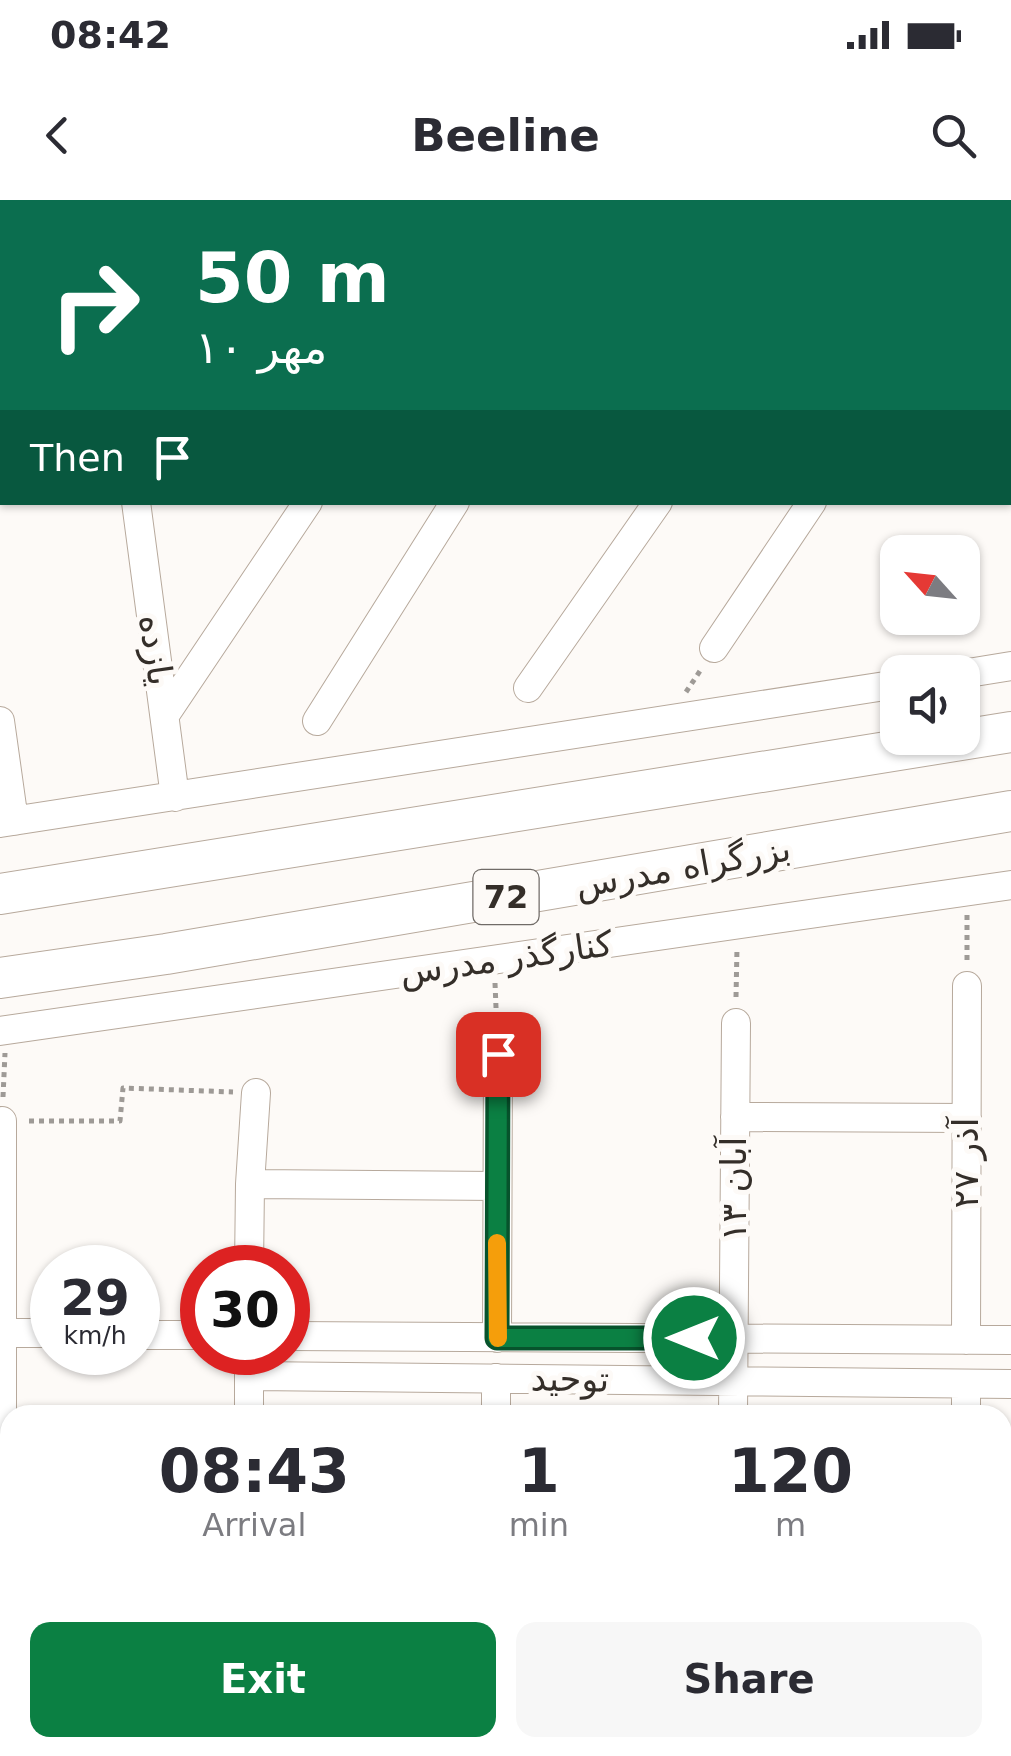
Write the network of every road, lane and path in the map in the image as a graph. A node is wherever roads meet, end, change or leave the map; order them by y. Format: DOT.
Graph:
graph roads {
  1 [pos="136,505"];
  2 [pos="306,505"];
  3 [pos="453,505"];
  4 [pos="656,505"];
  5 [pos="810,505"];
  6 [pos="714,648"];
  7 [pos="1011,666"];
  8 [pos="980,671"];
  9 [pos="880,687"];
  10 [pos="528,688"];
  11 [pos="164,715"];
  12 [pos="668,720"];
  13 [pos="0,721"];
  14 [pos="316,721"];
  15 [pos="1011,732"];
  16 [pos="175,797"];
  17 [pos="1011,811"];
  18 [pos="7,822"];
  19 [pos="1011,885"];
  20 [pos="967,892"];
  21 [pos="0,894"];
  22 [pos="737,925"];
  23 [pos="494,960"];
  24 [pos="0,978"];
  25 [pos="967,986"];
  26 [pos="736,1023"];
  27 [pos="3,1031"];
  28 [pos="498,1054"];
  29 [pos="256,1093"];
  30 [pos="734,1117"];
  31 [pos="966,1118"];
  32 [pos="2,1121"];
  33 [pos="250,1184"];
  34 [pos="497,1186"];
  35 [pos="249,1245"];
  36 [pos="1,1333"];
  37 [pos="30,1334"];
  38 [pos="310,1336"];
  39 [pos="497,1338"];
  40 [pos="733,1339"];
  41 [pos="966,1340"];
  42 [pos="1011,1340"];
  43 [pos="310,1367"];
  44 [pos="249,1375"];
  45 [pos="496,1378"];
  46 [pos="733,1381"];
  47 [pos="966,1384"];
  48 [pos="1011,1384"];
  49 [pos="1,1405"];
  50 [pos="249,1405"];
  51 [pos="496,1405"];
  52 [pos="732,1405"];
  53 [pos="966,1405"];
  1 -- 11 [label="street, یازده"];
  2 -- 11 [label="street"];
  3 -- 14 [label="street"];
  4 -- 10 [label="street"];
  5 -- 6 [label="street"];
  6 -- 12 [label="path"];
  7 -- 8 [label="street"];
  9 -- 12 [label="street"];
  11 -- 16 [label="street, یازده"];
  12 -- 16 [label="street"];
  13 -- 18 [label="street"];
  15 -- 21 [label="highway, 72"];
  16 -- 18 [label="street"];
  17 -- 24 [label="highway, بزرگراه مدرس / 72"];
  19 -- 20 [label="street, کنارگذر مدرس / 72"];
  20 -- 22 [label="street, کنارگذر مدرس / 72"];
  20 -- 25 [label="path"];
  22 -- 23 [label="street, کنارگذر مدرس / 72"];
  22 -- 26 [label="path"];
  23 -- 27 [label="street, کنارگذر مدرس / 72"];
  23 -- 28 [label="path"];
  25 -- 31 [label="street, ۲۷ آذر"];
  26 -- 30 [label="street, ۱۳ آبان"];
  27 -- 32 [label="path"];
  28 -- 34 [label="street"];
  29 -- 32 [label="path"];
  29 -- 33 [label="street"];
  30 -- 31 [label="street"];
  30 -- 40 [label="street, ۱۳ آبان"];
  31 -- 41 [label="street, ۲۷ آذر"];
  32 -- 36 [label="street"];
  33 -- 34 [label="street"];
  33 -- 35 [label="street"];
  34 -- 39 [label="street"];
  36 -- 37 [label="street"];
  36 -- 49 [label="street"];
  38 -- 39 [label="street, توحید"];
  39 -- 40 [label="street, توحید"];
  40 -- 41 [label="street, توحید"];
  40 -- 46 [label="street, ۱۳ آبان"];
  41 -- 42 [label="street, توحید"];
  43 -- 45 [label="street, توحید"];
  44 -- 50 [label="street"];
  45 -- 46 [label="street, توحید"];
  45 -- 51 [label="street"];
  46 -- 47 [label="street, توحید"];
  46 -- 52 [label="street, ۱۳ آبان"];
  47 -- 48 [label="street, توحید"];
  47 -- 53 [label="street"];
}
